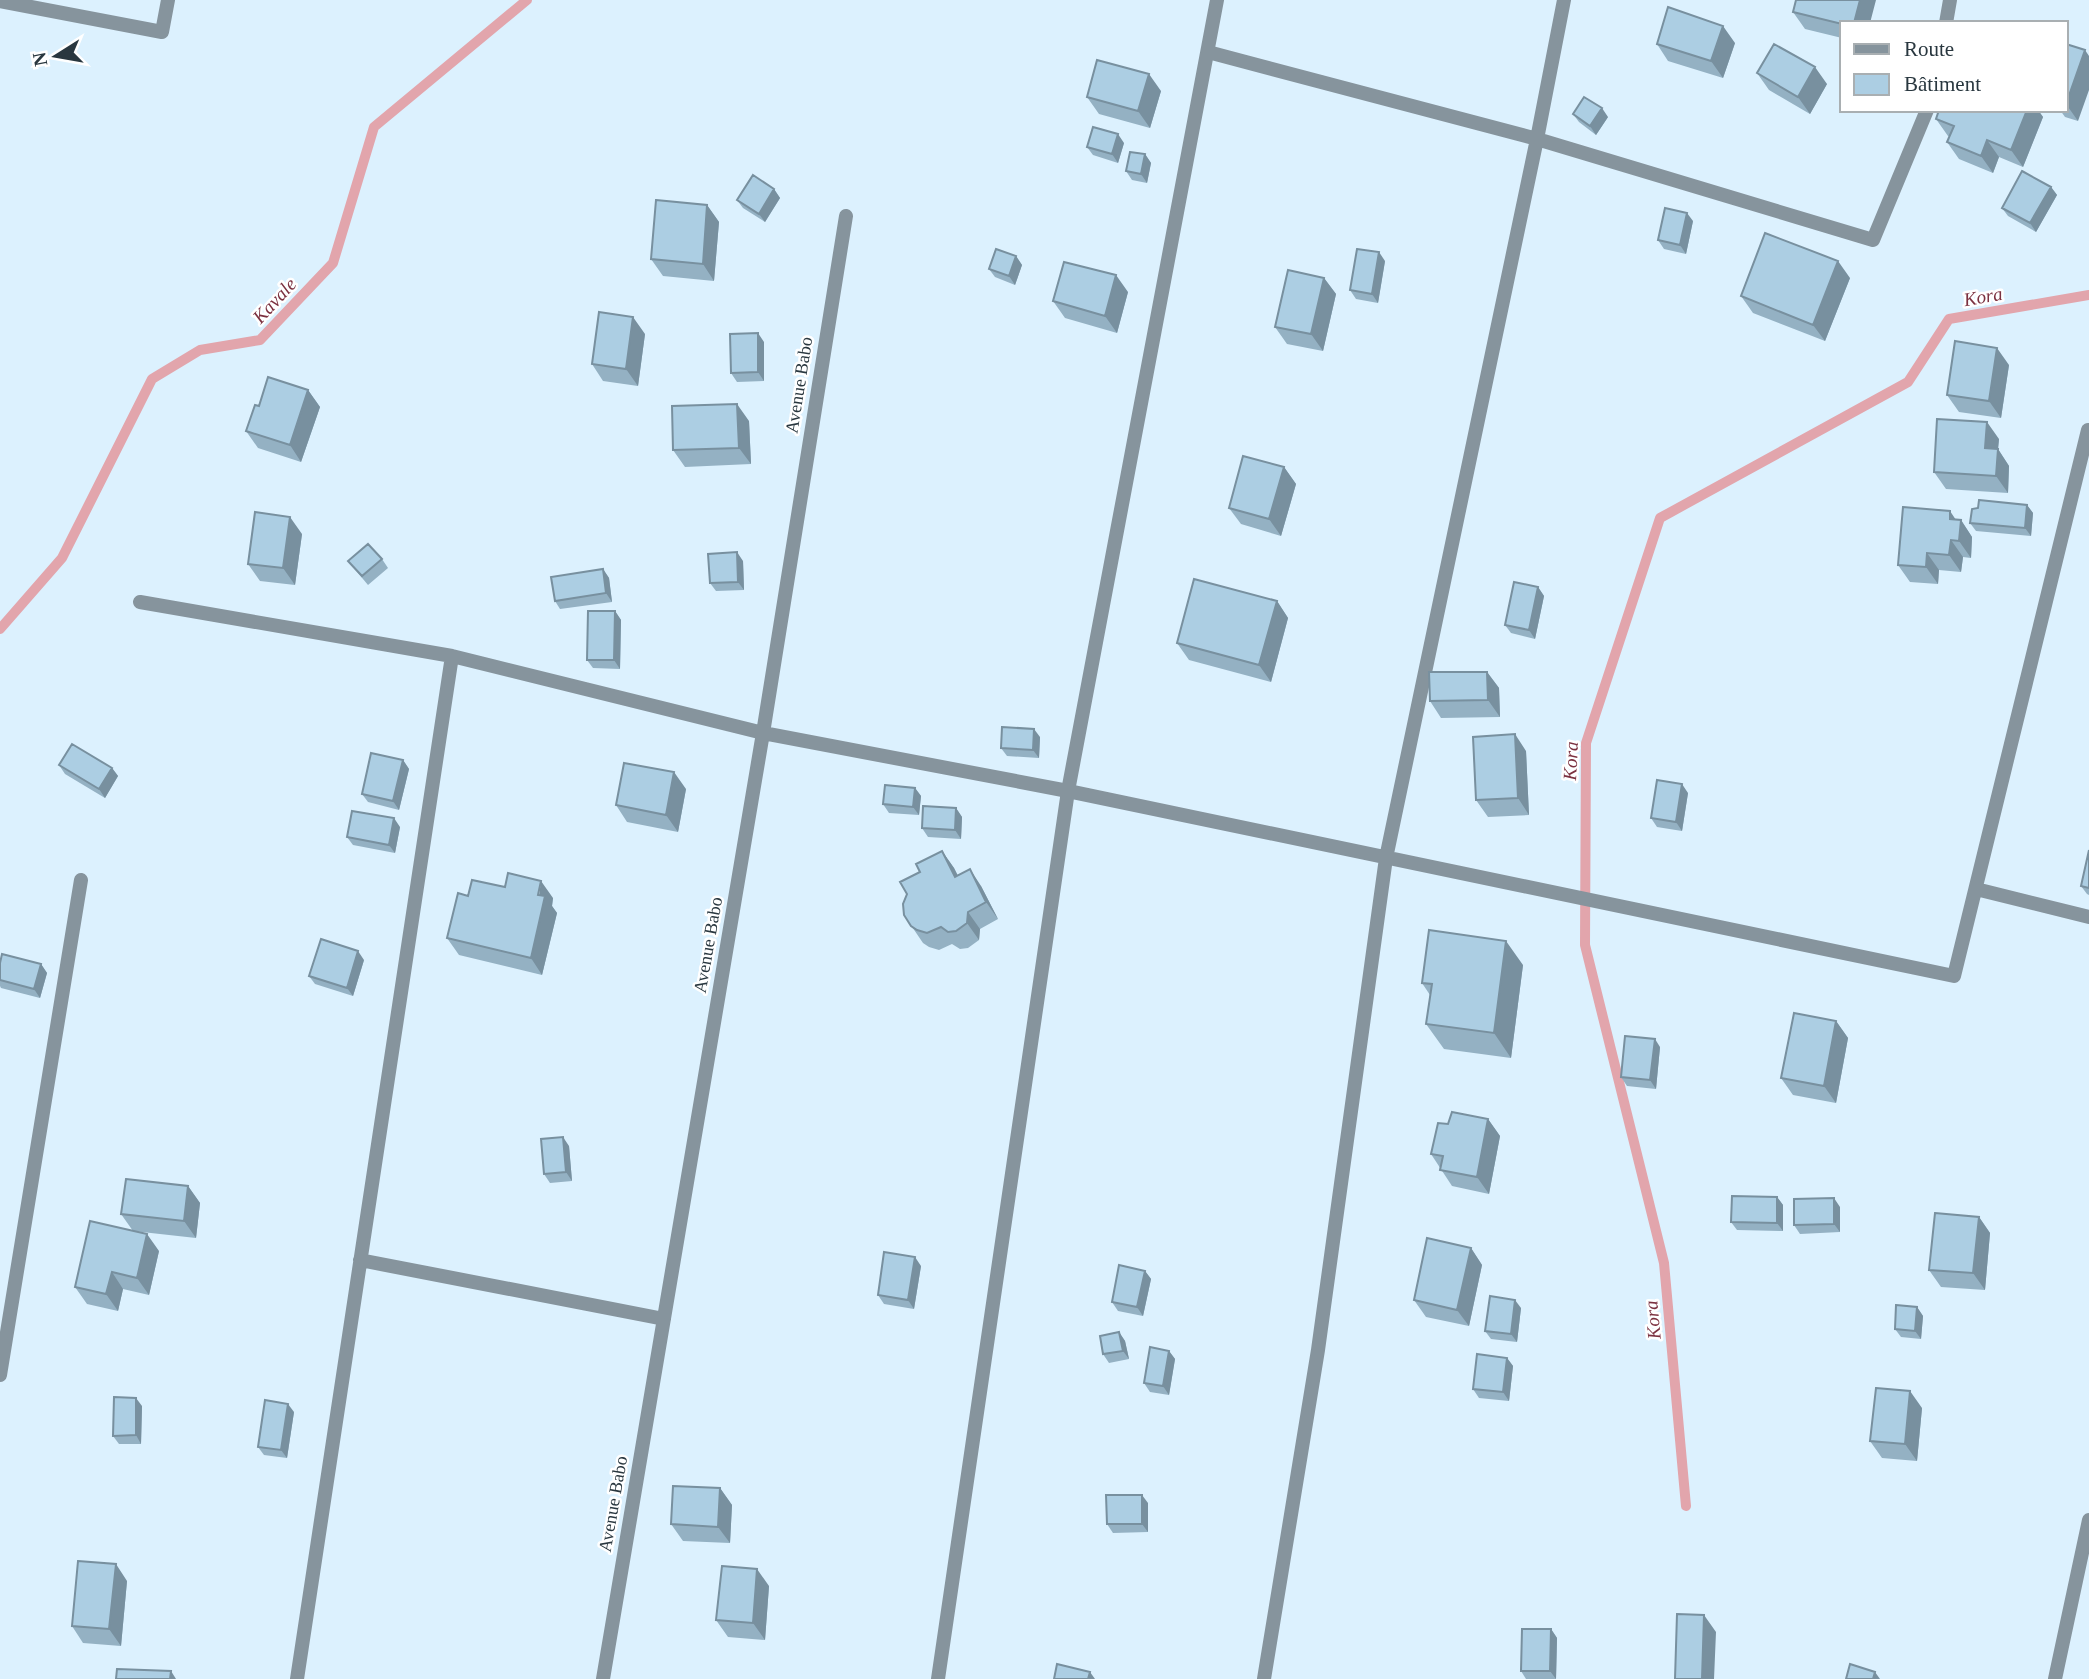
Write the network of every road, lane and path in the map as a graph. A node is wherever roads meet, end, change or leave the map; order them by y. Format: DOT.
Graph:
graph roads {
  1 [pos="168,0"];
  2 [pos="1217,0"];
  3 [pos="1564,0"];
  4 [pos="1950,0"];
  5 [pos="0,1"];
  6 [pos="1946,21"];
  7 [pos="1208,52"];
  8 [pos="1926,112"];
  9 [pos="1537,139"];
  10 [pos="846,216"];
  11 [pos="2088,430"];
  12 [pos="140,602"];
  13 [pos="452,656"];
  14 [pos="763,733"];
  15 [pos="1068,791"];
  16 [pos="1386,858"];
  17 [pos="81,880"];
  18 [pos="1976,889"];
  19 [pos="2089,917"];
  20 [pos="360,1260"];
  21 [pos="664,1320"];
  22 [pos="0,1374"];
  23 [pos="2089,1520"];
  24 [pos="297,1679"];
  25 [pos="603,1679"];
  26 [pos="938,1679"];
  27 [pos="1264,1679"];
  28 [pos="2055,1679"];
  1 -- 5 [label="street"];
  2 -- 7 [label="street"];
  3 -- 9 [label="street"];
  4 -- 6 [label="street"];
  7 -- 9 [label="street"];
  7 -- 15 [label="street"];
  8 -- 9 [label="street"];
  9 -- 16 [label="street"];
  10 -- 14 [label="street, Avenue Babo"];
  11 -- 18 [label="street"];
  12 -- 13 [label="street"];
  13 -- 14 [label="street"];
  13 -- 20 [label="street"];
  14 -- 15 [label="street"];
  14 -- 21 [label="street, Avenue Babo"];
  15 -- 16 [label="street"];
  15 -- 26 [label="street"];
  16 -- 18 [label="street"];
  16 -- 27 [label="street"];
  17 -- 22 [label="street"];
  18 -- 19 [label="street"];
  20 -- 21 [label="street"];
  20 -- 24 [label="street"];
  21 -- 25 [label="street, Avenue Babo"];
  23 -- 28 [label="street"];
}
